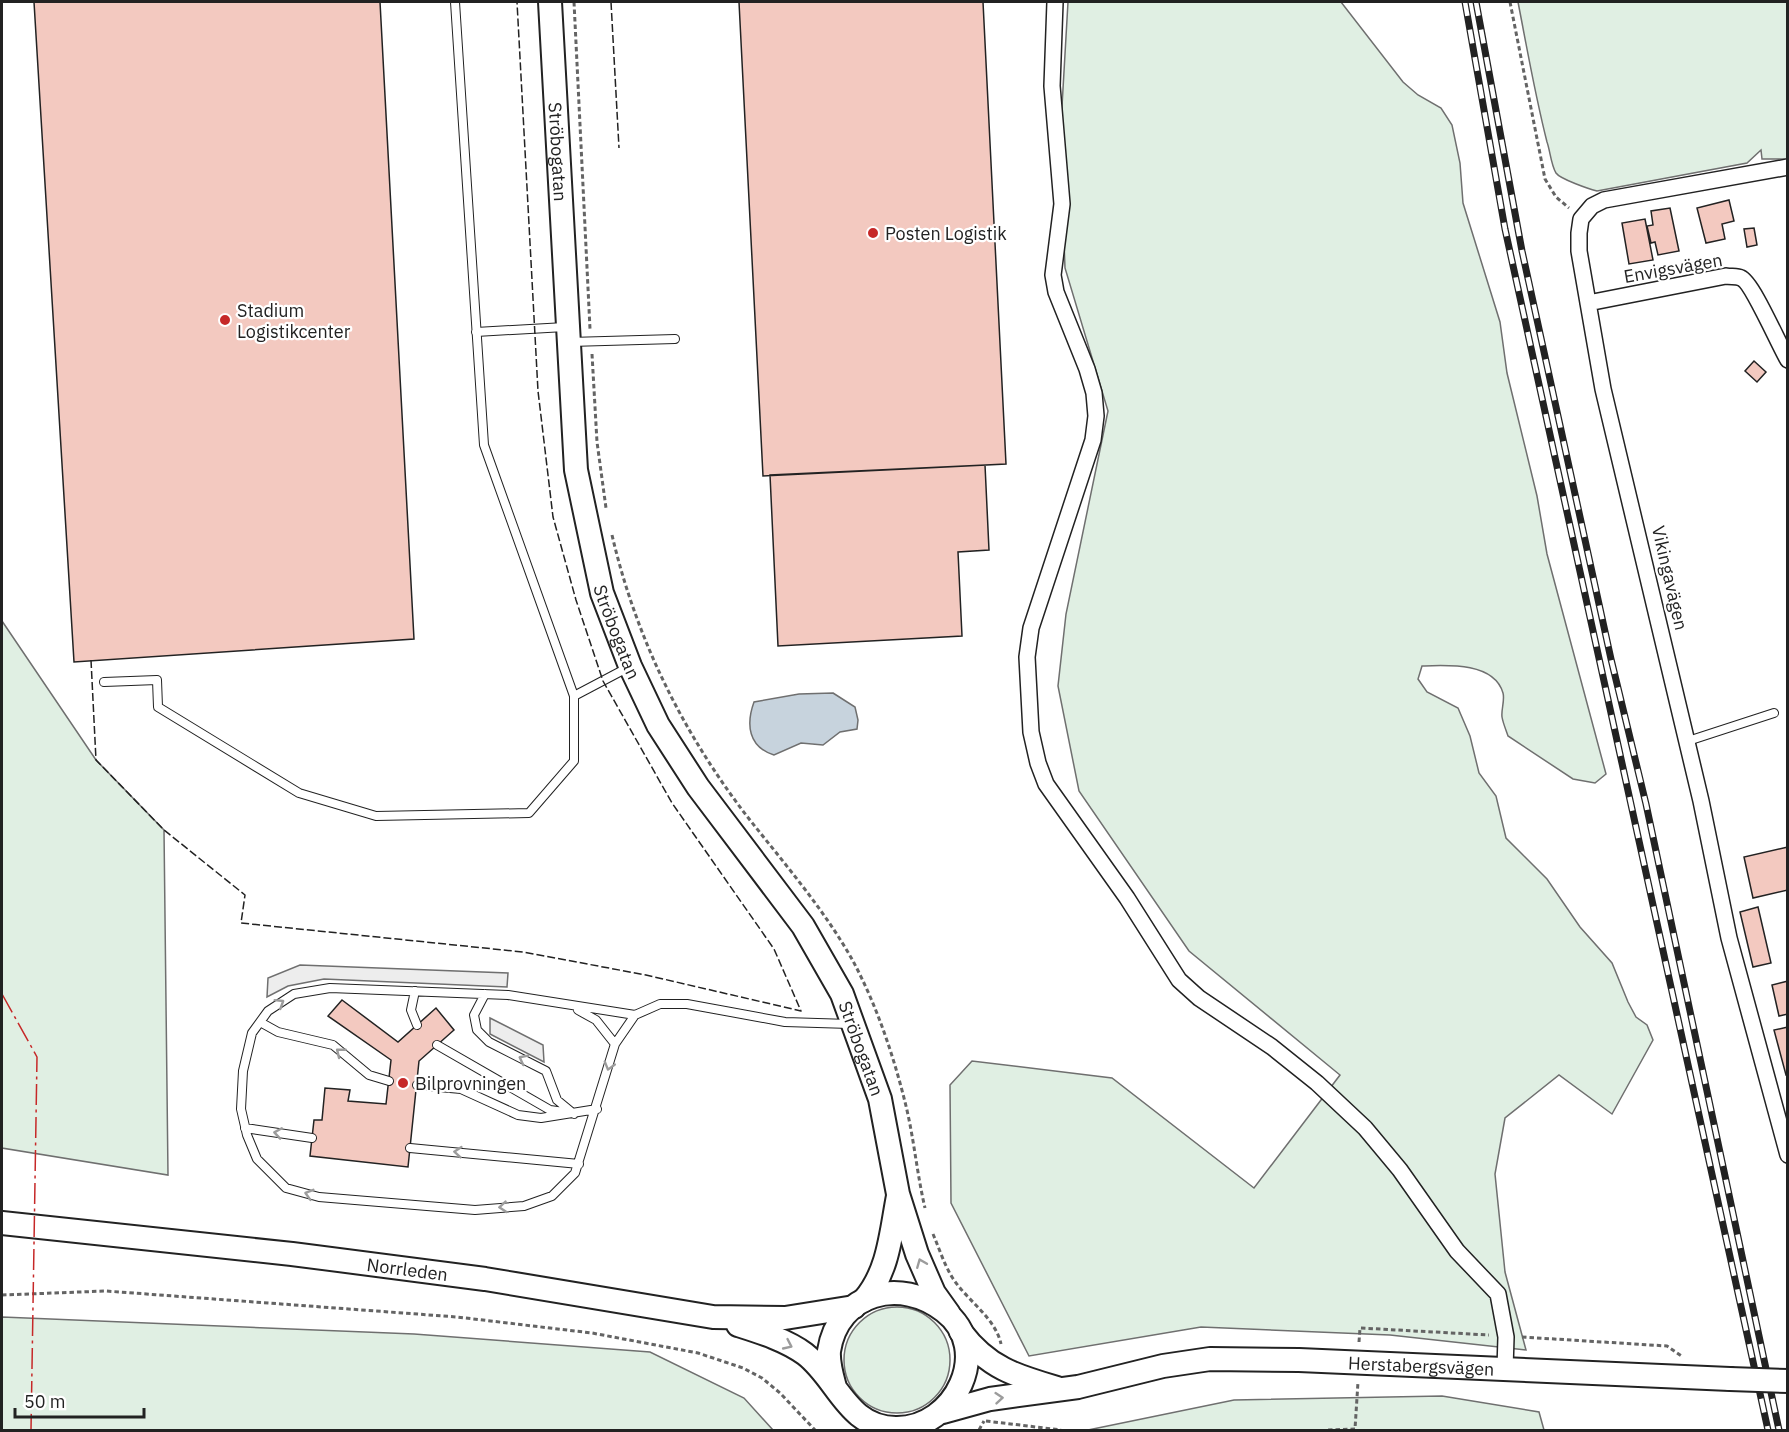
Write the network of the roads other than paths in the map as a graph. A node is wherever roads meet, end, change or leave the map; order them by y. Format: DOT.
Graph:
graph roads {
  1 [pos="455,2"];
  2 [pos="550,2"];
  3 [pos="1055,2"];
  4 [pos="1788,167"];
  5 [pos="1588,303"];
  6 [pos="477,332"];
  7 [pos="576,337"];
  8 [pos="675,339"];
  9 [pos="1788,360"];
  10 [pos="630,666"];
  11 [pos="104,682"];
  12 [pos="574,696"];
  13 [pos="1774,713"];
  14 [pos="1688,741"];
  15 [pos="415,991"];
  16 [pos="485,994"];
  17 [pos="572,1006"];
  18 [pos="635,1015"];
  19 [pos="260,1022"];
  20 [pos="853,1024"];
  21 [pos="417,1025"];
  22 [pos="615,1044"];
  23 [pos="437,1045"];
  24 [pos="389,1081"];
  25 [pos="417,1084"];
  26 [pos="597,1109"];
  27 [pos="574,1114"];
  28 [pos="245,1128"];
  29 [pos="312,1138"];
  30 [pos="410,1148"];
  31 [pos="1788,1155"];
  32 [pos="579,1164"];
  33 [pos="898,1194"];
  34 [pos="2,1223"];
  35 [pos="98,1235"];
  36 [pos="2,1237"];
  37 [pos="859,1303"];
  38 [pos="713,1317"];
  39 [pos="955,1323"];
  40 [pos="1505,1369"];
  41 [pos="1788,1381"];
  42 [pos="1059,1389"];
  43 [pos="839,1395"];
  44 [pos="943,1412"];
  45 [pos="918,1428"];
  46 [pos="856,1431"];
  1 -- 6 [label="lane"];
  2 -- 7 [label="street, Ströbogatan"];
  3 -- 40 [label="street"];
  4 -- 5 [label="street, Vikingavägen"];
  5 -- 9 [label="street, Envigsvägen"];
  5 -- 14 [label="street, Vikingavägen"];
  6 -- 7 [label="lane"];
  6 -- 12 [label="lane"];
  7 -- 8 [label="lane"];
  7 -- 10 [label="street, Ströbogatan"];
  10 -- 12 [label="lane"];
  10 -- 20 [label="street, Ströbogatan"];
  11 -- 12 [label="lane"];
  13 -- 14 [label="lane"];
  14 -- 31 [label="street, Vikingavägen"];
  15 -- 16 [label="lane"];
  19 -- 15 [label="lane, one-way"];
  15 -- 21 [label="lane"];
  16 -- 17 [label="lane"];
  27 -- 16 [label="lane, one-way"];
  17 -- 18 [label="lane"];
  17 -- 22 [label="lane"];
  18 -- 20 [label="lane"];
  18 -- 22 [label="lane"];
  24 -- 19 [label="lane, one-way"];
  19 -- 28 [label="lane"];
  20 -- 33 [label="street, Ströbogatan"];
  22 -- 26 [label="lane, one-way"];
  23 -- 27 [label="lane"];
  25 -- 27 [label="lane"];
  26 -- 27 [label="lane"];
  26 -- 32 [label="lane"];
  29 -- 28 [label="lane, one-way"];
  32 -- 28 [label="lane, one-way"];
  32 -- 30 [label="lane, one-way"];
  33 -- 37 [label="street, Ströbogatan"];
  39 -- 33 [label="street, Ströbogatan, one-way"];
  34 -- 35 [label="street"];
  35 -- 36 [label="street"];
  35 -- 38 [label="street, Norrleden"];
  37 -- 38 [label="street"];
  37 -- 39 [label="street"];
  37 -- 43 [label="street"];
  38 -- 43 [label="street, one-way"];
  39 -- 42 [label="street, Herstabergsvägen"];
  39 -- 44 [label="street"];
  40 -- 41 [label="street, Herstabergsvägen, bridge"];
  40 -- 42 [label="street, Herstabergsvägen"];
  44 -- 42 [label="street, Herstabergsvägen, one-way"];
  43 -- 45 [label="street"];
  43 -- 46 [label="street"];
  44 -- 45 [label="street"];
}
